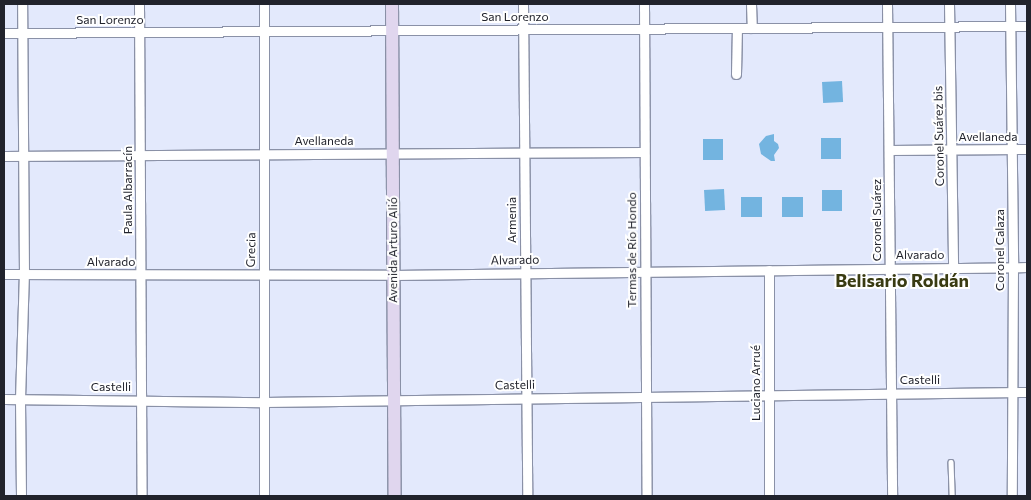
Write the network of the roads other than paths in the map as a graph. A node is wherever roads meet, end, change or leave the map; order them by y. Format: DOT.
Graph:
graph roads {
  1 [pos="22,4"];
  2 [pos="140,4"];
  3 [pos="264,4"];
  4 [pos="392,4"];
  5 [pos="523,4"];
  6 [pos="644,4"];
  7 [pos="751,4"];
  8 [pos="887,4"];
  9 [pos="949,4"];
  10 [pos="1010,4"];
  11 [pos="1010,26"];
  12 [pos="1027,26"];
  13 [pos="888,27"];
  14 [pos="950,27"];
  15 [pos="737,28"];
  16 [pos="752,28"];
  17 [pos="644,29"];
  18 [pos="523,30"];
  19 [pos="392,31"];
  20 [pos="140,32"];
  21 [pos="264,32"];
  22 [pos="4,33"];
  23 [pos="22,33"];
  24 [pos="736,74"];
  25 [pos="1012,149"];
  26 [pos="1027,149"];
  27 [pos="889,150"];
  28 [pos="951,150"];
  29 [pos="644,152"];
  30 [pos="392,153"];
  31 [pos="524,153"];
  32 [pos="265,154"];
  33 [pos="140,155"];
  34 [pos="4,156"];
  35 [pos="23,156"];
  36 [pos="1013,267"];
  37 [pos="1027,267"];
  38 [pos="890,268"];
  39 [pos="953,268"];
  40 [pos="644,270"];
  41 [pos="769,270"];
  42 [pos="525,273"];
  43 [pos="4,274"];
  44 [pos="24,274"];
  45 [pos="141,274"];
  46 [pos="263,275"];
  47 [pos="394,275"];
  48 [pos="1013,392"];
  49 [pos="1027,392"];
  50 [pos="891,393"];
  51 [pos="646,396"];
  52 [pos="769,396"];
  53 [pos="526,397"];
  54 [pos="4,399"];
  55 [pos="20,399"];
  56 [pos="142,399"];
  57 [pos="394,399"];
  58 [pos="264,402"];
  59 [pos="952,462"];
  60 [pos="21,496"];
  61 [pos="142,496"];
  62 [pos="264,496"];
  63 [pos="395,496"];
  64 [pos="527,496"];
  65 [pos="647,496"];
  66 [pos="769,496"];
  67 [pos="892,496"];
  68 [pos="952,496"];
  69 [pos="1012,496"];
  1 -- 23 [label="street"];
  2 -- 20 [label="street, Paula Albarracín"];
  3 -- 21 [label="street, Grecia"];
  4 -- 19 [label="main road, Avenida Arturo Alió"];
  5 -- 18 [label="street, Armenia"];
  6 -- 17 [label="street, Termas de Río Hondo"];
  7 -- 16 [label="street"];
  8 -- 13 [label="street, Coronel Suárez"];
  9 -- 14 [label="street, Coronel Suárez bis"];
  10 -- 11 [label="street, Coronel Calaza"];
  11 -- 12 [label="street, San Lorenzo"];
  11 -- 14 [label="street, San Lorenzo"];
  11 -- 25 [label="street, Coronel Calaza"];
  13 -- 14 [label="street, San Lorenzo"];
  13 -- 16 [label="street, San Lorenzo"];
  13 -- 27 [label="street, Coronel Suárez"];
  14 -- 28 [label="street, Coronel Suárez bis"];
  15 -- 16 [label="street, San Lorenzo"];
  15 -- 17 [label="street, San Lorenzo"];
  15 -- 24 [label="street"];
  17 -- 18 [label="street, San Lorenzo"];
  17 -- 29 [label="street, Termas de Río Hondo"];
  18 -- 19 [label="street, San Lorenzo"];
  18 -- 31 [label="street, Armenia"];
  19 -- 21 [label="street, San Lorenzo"];
  19 -- 30 [label="main road, Avenida Arturo Alió"];
  20 -- 21 [label="street, San Lorenzo"];
  20 -- 23 [label="street, San Lorenzo"];
  20 -- 33 [label="street, Paula Albarracín"];
  21 -- 32 [label="street, Grecia"];
  22 -- 23 [label="street, San Lorenzo"];
  23 -- 35 [label="street"];
  25 -- 26 [label="street, Avellaneda"];
  25 -- 28 [label="street, Avellaneda"];
  25 -- 36 [label="street, Coronel Calaza"];
  27 -- 28 [label="street, Avellaneda"];
  27 -- 38 [label="street, Coronel Suárez"];
  28 -- 39 [label="street, Coronel Suárez bis"];
  29 -- 31 [label="street, Avellaneda"];
  29 -- 40 [label="street, Termas de Río Hondo"];
  30 -- 31 [label="street, Avellaneda"];
  30 -- 32 [label="street, Avellaneda"];
  30 -- 47 [label="main road, Avenida Arturo Alió"];
  31 -- 42 [label="street, Armenia"];
  32 -- 33 [label="street, Avellaneda"];
  32 -- 46 [label="street, Grecia"];
  33 -- 35 [label="street, Avellaneda"];
  33 -- 45 [label="street, Paula Albarracín"];
  34 -- 35 [label="street, Avellaneda"];
  35 -- 44 [label="street"];
  36 -- 37 [label="street, Alvarado"];
  36 -- 39 [label="street, Alvarado"];
  36 -- 48 [label="street, Coronel Calaza"];
  38 -- 39 [label="street, Alvarado"];
  38 -- 41 [label="street, Alvarado"];
  38 -- 50 [label="street, Coronel Suárez"];
  40 -- 41 [label="street, Alvarado"];
  40 -- 42 [label="street, Alvarado"];
  40 -- 51 [label="street, Termas de Río Hondo"];
  41 -- 52 [label="street, Luciano Arrué"];
  42 -- 47 [label="street, Alvarado"];
  42 -- 53 [label="street, Armenia"];
  43 -- 44 [label="street, Alvarado"];
  44 -- 45 [label="street, Alvarado"];
  44 -- 55 [label="street"];
  45 -- 46 [label="street, Alvarado"];
  45 -- 56 [label="street, Paula Albarracín"];
  46 -- 47 [label="street, Alvarado"];
  46 -- 58 [label="street, Grecia"];
  47 -- 57 [label="main road, Avenida Arturo Alió"];
  48 -- 49 [label="street, Castelli"];
  48 -- 50 [label="street, Castelli"];
  48 -- 69 [label="street, Coronel Calaza"];
  50 -- 52 [label="street, Castelli"];
  50 -- 67 [label="street, Coronel Suárez"];
  51 -- 52 [label="street, Castelli"];
  51 -- 53 [label="street, Castelli"];
  51 -- 65 [label="street, Termas de Río Hondo"];
  52 -- 66 [label="street, Luciano Arrué"];
  53 -- 57 [label="street, Castelli"];
  53 -- 64 [label="street, Armenia"];
  54 -- 55 [label="street, Castelli"];
  55 -- 56 [label="street, Castelli"];
  55 -- 60 [label="street"];
  56 -- 58 [label="street, Castelli"];
  56 -- 61 [label="street, Paula Albarracín"];
  57 -- 58 [label="street, Castelli"];
  57 -- 63 [label="main road, Avenida Arturo Alió"];
  58 -- 62 [label="street, Grecia"];
  59 -- 68 [label="lane"];
}
